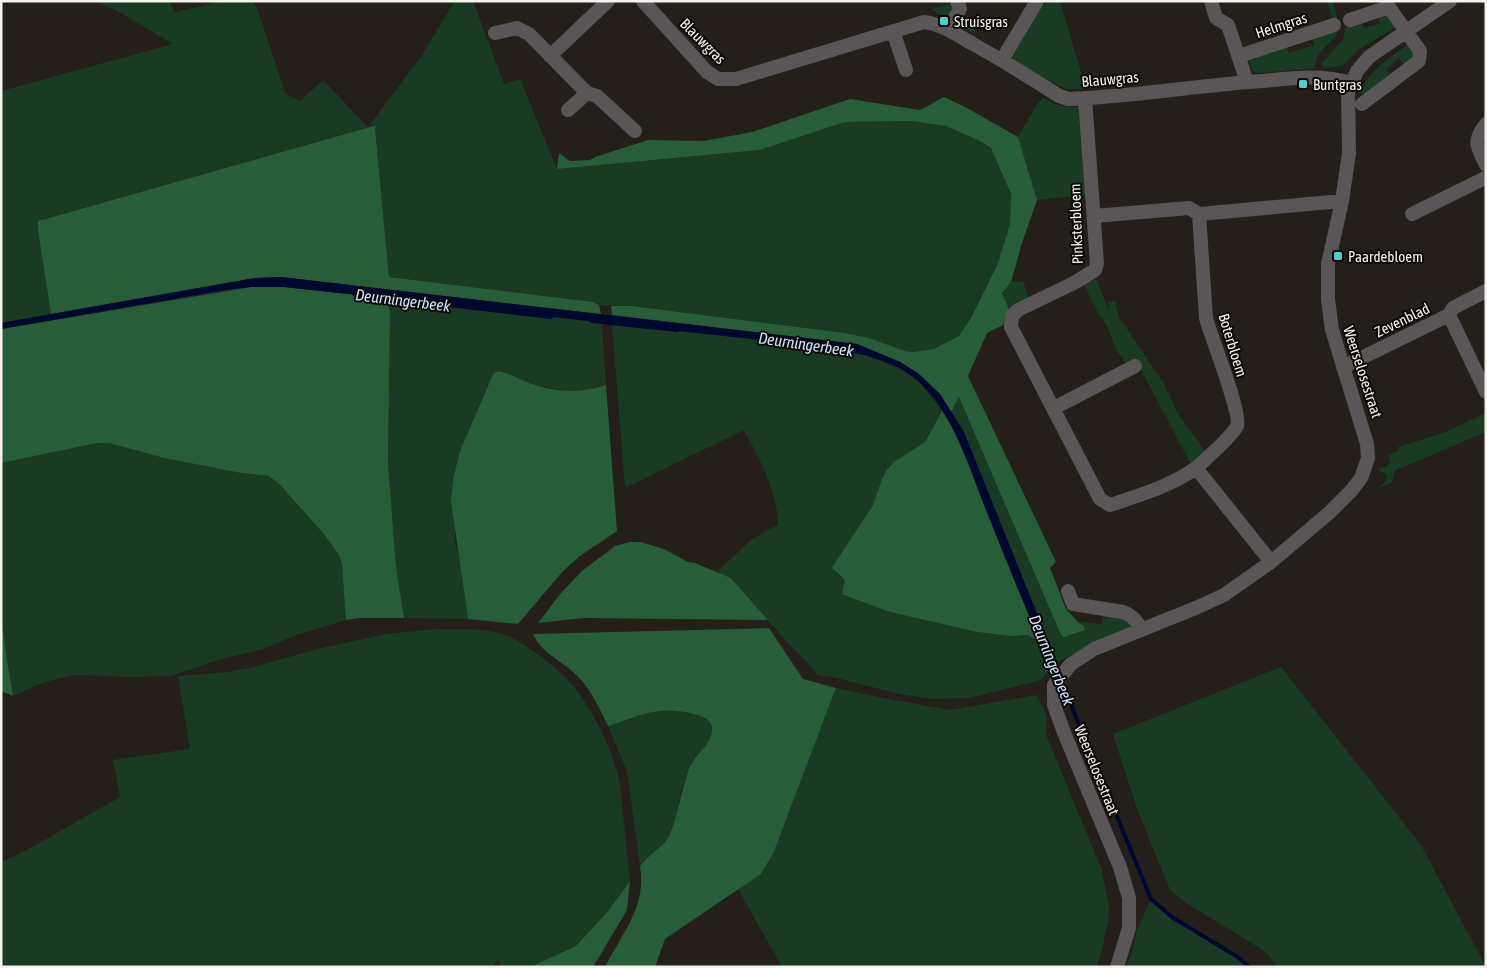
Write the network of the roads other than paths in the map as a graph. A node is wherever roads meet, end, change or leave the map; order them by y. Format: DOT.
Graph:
graph roads {
  1 [pos="608,1"];
  2 [pos="643,1"];
  3 [pos="957,1"];
  4 [pos="1037,1"];
  5 [pos="1211,1"];
  6 [pos="1450,1"];
  7 [pos="1350,20"];
  8 [pos="1334,25"];
  9 [pos="948,30"];
  10 [pos="894,31"];
  11 [pos="1407,32"];
  12 [pos="494,33"];
  13 [pos="550,56"];
  14 [pos="1239,56"];
  15 [pos="1002,60"];
  16 [pos="906,70"];
  17 [pos="1247,82"];
  18 [pos="1351,83"];
  19 [pos="587,93"];
  20 [pos="1085,98"];
  21 [pos="1362,104"];
  22 [pos="568,110"];
  23 [pos="1486,124"];
  24 [pos="635,131"];
  25 [pos="1485,174"];
  26 [pos="1342,200"];
  27 [pos="1198,214"];
  28 [pos="1412,214"];
  29 [pos="1094,216"];
  30 [pos="1486,291"];
  31 [pos="1449,315"];
  32 [pos="1135,366"];
  33 [pos="1343,367"];
  34 [pos="1486,392"];
  35 [pos="1054,408"];
  36 [pos="1196,468"];
  37 [pos="1271,562"];
  38 [pos="1068,591"];
  39 [pos="1141,630"];
  40 [pos="1118,967"];
  1 -- 13 [label="street"];
  2 -- 10 [label="street, Blauwgras"];
  3 -- 9 [label="street"];
  4 -- 15 [label="street"];
  5 -- 14 [label="street"];
  6 -- 11 [label="street, Weerselosestraat"];
  7 -- 11 [label="street"];
  8 -- 14 [label="street, Helmgras"];
  9 -- 10 [label="street, Blauwgras"];
  9 -- 15 [label="street, Blauwgras"];
  10 -- 16 [label="street"];
  11 -- 18 [label="street, Weerselosestraat"];
  11 -- 21 [label="street"];
  12 -- 13 [label="street"];
  13 -- 19 [label="street"];
  14 -- 17 [label="street"];
  15 -- 20 [label="street, Blauwgras"];
  17 -- 18 [label="street, Blauwgras"];
  17 -- 20 [label="street, Blauwgras"];
  18 -- 26 [label="street, Weerselosestraat"];
  19 -- 22 [label="street"];
  19 -- 24 [label="street"];
  20 -- 29 [label="street, Pinksterbloem"];
  23 -- 25 [label="street"];
  25 -- 28 [label="street"];
  26 -- 27 [label="street"];
  26 -- 33 [label="street, Weerselosestraat"];
  27 -- 29 [label="street"];
  27 -- 36 [label="street, Boterbloem"];
  29 -- 35 [label="street, Pinksterbloem"];
  30 -- 31 [label="street, Zevenblad"];
  31 -- 33 [label="street, Zevenblad"];
  31 -- 34 [label="street, Zevenblad"];
  32 -- 35 [label="street"];
  33 -- 37 [label="street, Weerselosestraat"];
  35 -- 36 [label="street, Pinksterbloem"];
  36 -- 37 [label="street"];
  37 -- 39 [label="street, Weerselosestraat"];
  38 -- 39 [label="street"];
  39 -- 40 [label="street, Weerselosestraat"];
}
